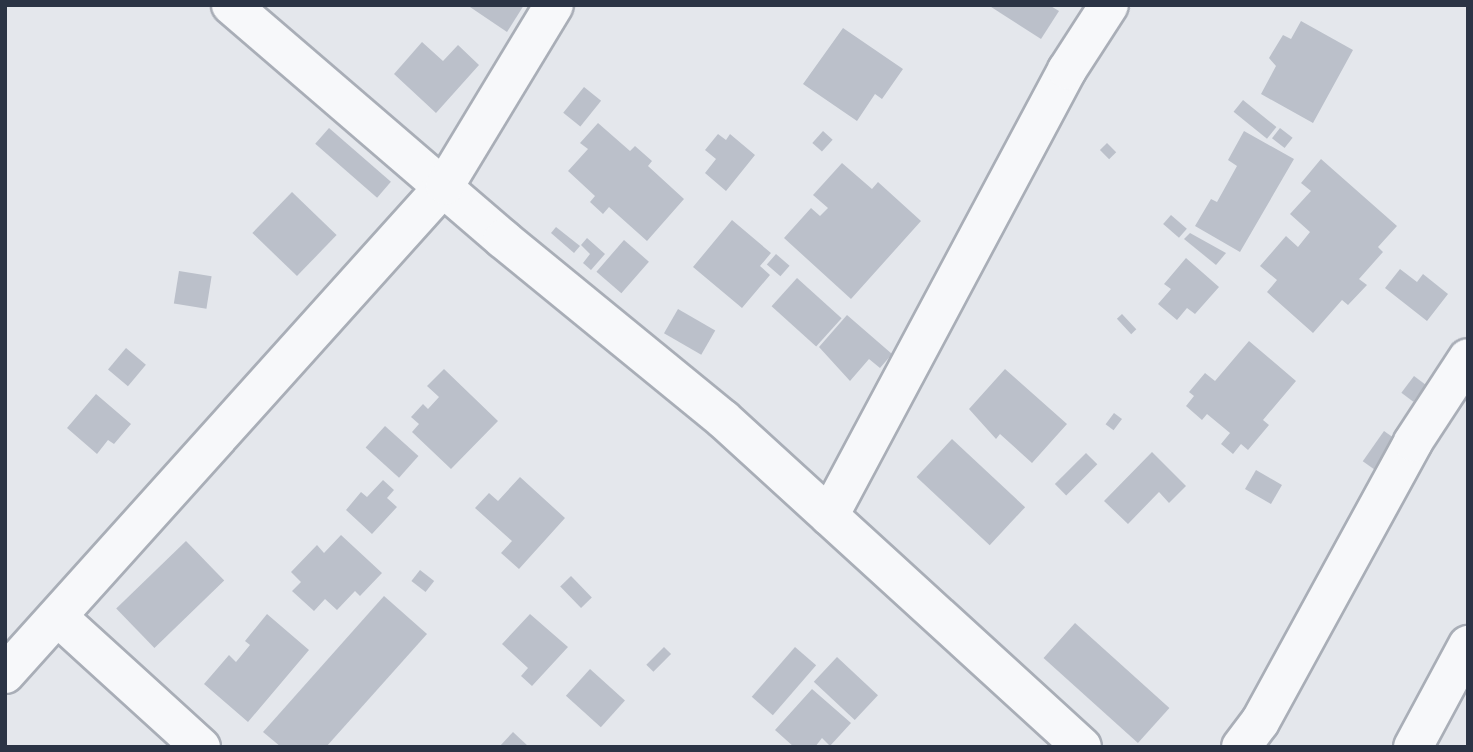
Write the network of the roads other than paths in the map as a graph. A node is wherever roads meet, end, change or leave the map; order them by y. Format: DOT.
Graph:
graph roads {
  1 [pos="231,5"];
  2 [pos="554,5"];
  3 [pos="1109,5"];
  4 [pos="445,185"];
  5 [pos="1468,358"];
  6 [pos="829,516"];
  7 [pos="60,618"];
  8 [pos="1468,645"];
  9 [pos="5,674"];
  10 [pos="201,747"];
  11 [pos="1082,747"];
  12 [pos="1241,747"];
  13 [pos="1413,747"];
  1 -- 4 [label="street"];
  2 -- 4 [label="street"];
  3 -- 6 [label="street"];
  4 -- 6 [label="street"];
  4 -- 7 [label="street"];
  5 -- 12 [label="street"];
  6 -- 11 [label="street"];
  7 -- 9 [label="street"];
  7 -- 10 [label="street"];
  8 -- 13 [label="street"];
}
